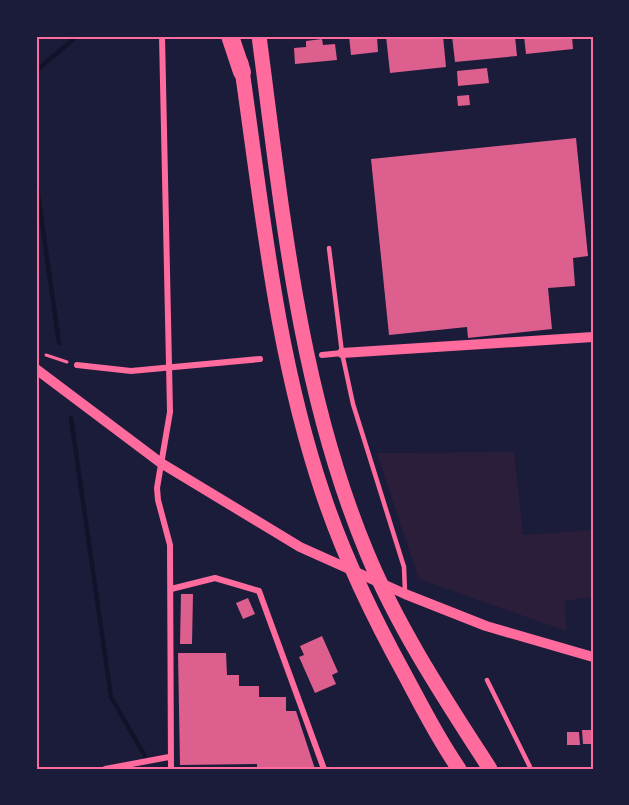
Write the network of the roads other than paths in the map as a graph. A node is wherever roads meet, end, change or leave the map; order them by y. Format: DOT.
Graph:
graph roads {
  1 [pos="162,36"];
  2 [pos="230,36"];
  3 [pos="237,36"];
  4 [pos="259,36"];
  5 [pos="242,72"];
  6 [pos="329,248"];
  7 [pos="593,337"];
  8 [pos="342,353"];
  9 [pos="322,355"];
  10 [pos="260,359"];
  11 [pos="77,365"];
  12 [pos="169,368"];
  13 [pos="36,369"];
  14 [pos="161,463"];
  15 [pos="171,589"];
  16 [pos="405,594"];
  17 [pos="593,657"];
  18 [pos="487,680"];
  19 [pos="169,757"];
  20 [pos="105,769"];
  21 [pos="171,769"];
  22 [pos="324,769"];
  23 [pos="459,769"];
  24 [pos="490,769"];
  25 [pos="531,769"];
  1 -- 12 [label="street"];
  2 -- 5 [label="highway"];
  3 -- 5 [label="highway"];
  4 -- 24 [label="highway"];
  5 -- 23 [label="highway"];
  6 -- 8 [label="lane"];
  7 -- 8 [label="street"];
  8 -- 9 [label="street"];
  8 -- 16 [label="lane"];
  10 -- 12 [label="street"];
  11 -- 12 [label="street"];
  12 -- 14 [label="street"];
  13 -- 14 [label="street"];
  14 -- 15 [label="street"];
  14 -- 16 [label="street"];
  15 -- 19 [label="street"];
  15 -- 22 [label="street"];
  16 -- 17 [label="street"];
  18 -- 25 [label="lane"];
  19 -- 20 [label="street"];
  19 -- 21 [label="street"];
}
